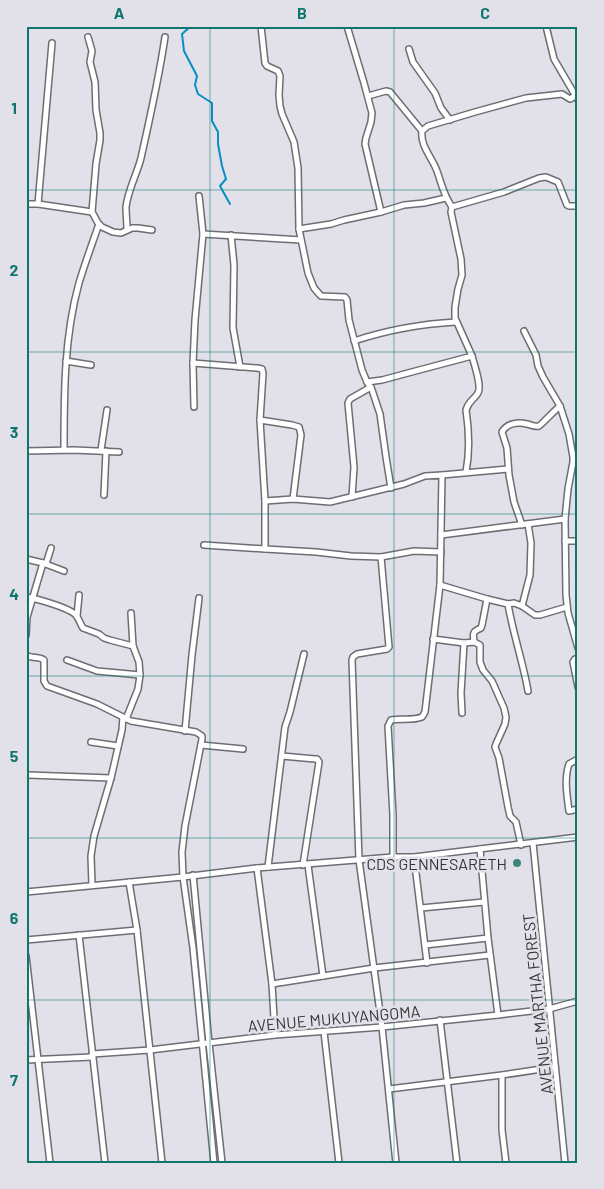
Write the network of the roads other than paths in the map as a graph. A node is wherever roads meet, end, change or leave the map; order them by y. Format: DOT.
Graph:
graph roads {
  1 [pos="262,26"];
  2 [pos="347,26"];
  3 [pos="546,26"];
  4 [pos="88,37"];
  5 [pos="165,37"];
  6 [pos="52,43"];
  7 [pos="409,49"];
  8 [pos="368,96"];
  9 [pos="576,98"];
  10 [pos="450,120"];
  11 [pos="422,131"];
  12 [pos="199,196"];
  13 [pos="446,198"];
  14 [pos="26,204"];
  15 [pos="38,204"];
  16 [pos="452,206"];
  17 [pos="578,206"];
  18 [pos="92,212"];
  19 [pos="380,212"];
  20 [pos="99,224"];
  21 [pos="299,229"];
  22 [pos="127,230"];
  23 [pos="152,230"];
  24 [pos="203,234"];
  25 [pos="231,235"];
  26 [pos="301,240"];
  27 [pos="456,322"];
  28 [pos="524,331"];
  29 [pos="354,341"];
  30 [pos="472,356"];
  31 [pos="66,361"];
  32 [pos="193,363"];
  33 [pos="92,365"];
  34 [pos="240,367"];
  35 [pos="369,385"];
  36 [pos="560,406"];
  37 [pos="194,407"];
  38 [pos="107,410"];
  39 [pos="260,420"];
  40 [pos="64,450"];
  41 [pos="26,451"];
  42 [pos="104,451"];
  43 [pos="119,452"];
  44 [pos="508,469"];
  45 [pos="466,472"];
  46 [pos="442,475"];
  47 [pos="391,488"];
  48 [pos="104,495"];
  49 [pos="352,497"];
  50 [pos="293,499"];
  51 [pos="265,501"];
  52 [pos="565,519"];
  53 [pos="525,524"];
  54 [pos="441,535"];
  55 [pos="565,541"];
  56 [pos="578,541"];
  57 [pos="204,545"];
  58 [pos="51,548"];
  59 [pos="265,549"];
  60 [pos="441,552"];
  61 [pos="381,557"];
  62 [pos="26,559"];
  63 [pos="45,564"];
  64 [pos="64,570"];
  65 [pos="440,585"];
  66 [pos="79,596"];
  67 [pos="26,597"];
  68 [pos="33,598"];
  69 [pos="199,598"];
  70 [pos="487,599"];
  71 [pos="508,604"];
  72 [pos="522,606"];
  73 [pos="568,607"];
  74 [pos="131,614"];
  75 [pos="77,616"];
  76 [pos="26,635"];
  77 [pos="434,639"];
  78 [pos="474,642"];
  79 [pos="464,643"];
  80 [pos="133,646"];
  81 [pos="578,648"];
  82 [pos="304,654"];
  83 [pos="26,655"];
  84 [pos="578,658"];
  85 [pos="67,660"];
  86 [pos="140,675"];
  87 [pos="578,686"];
  88 [pos="528,691"];
  89 [pos="462,713"];
  90 [pos="125,718"];
  91 [pos="185,731"];
  92 [pos="91,742"];
  93 [pos="201,745"];
  94 [pos="118,746"];
  95 [pos="243,749"];
  96 [pos="282,756"];
  97 [pos="578,759"];
  98 [pos="28,775"];
  99 [pos="111,778"];
  100 [pos="578,809"];
  101 [pos="578,837"];
  102 [pos="533,843"];
  103 [pos="521,844"];
  104 [pos="480,850"];
  105 [pos="393,857"];
  106 [pos="414,857"];
  107 [pos="359,860"];
  108 [pos="306,865"];
  109 [pos="268,867"];
  110 [pos="257,868"];
  111 [pos="194,875"];
  112 [pos="183,877"];
  113 [pos="129,882"];
  114 [pos="92,885"];
  115 [pos="26,892"];
  116 [pos="484,902"];
  117 [pos="421,908"];
  118 [pos="137,930"];
  119 [pos="80,935"];
  120 [pos="488,938"];
  121 [pos="26,940"];
  122 [pos="425,945"];
  123 [pos="490,955"];
  124 [pos="26,956"];
  125 [pos="427,963"];
  126 [pos="374,968"];
  127 [pos="323,976"];
  128 [pos="272,984"];
  129 [pos="578,1001"];
  130 [pos="549,1009"];
  131 [pos="498,1015"];
  132 [pos="440,1020"];
  133 [pos="382,1027"];
  134 [pos="324,1032"];
  135 [pos="275,1035"];
  136 [pos="209,1043"];
  137 [pos="202,1044"];
  138 [pos="150,1050"];
  139 [pos="92,1055"];
  140 [pos="38,1059"];
  141 [pos="26,1060"];
  142 [pos="555,1067"];
  143 [pos="502,1075"];
  144 [pos="448,1082"];
  145 [pos="389,1089"];
  146 [pos="50,1163"];
  147 [pos="105,1163"];
  148 [pos="162,1163"];
  149 [pos="214,1163"];
  150 [pos="222,1163"];
  151 [pos="339,1163"];
  152 [pos="396,1163"];
  153 [pos="457,1163"];
  154 [pos="506,1163"];
  155 [pos="565,1163"];
  1 -- 21 [label="street"];
  2 -- 8 [label="street"];
  3 -- 9 [label="street"];
  4 -- 18 [label="street"];
  5 -- 22 [label="street"];
  6 -- 15 [label="street"];
  7 -- 10 [label="street"];
  8 -- 11 [label="street"];
  8 -- 19 [label="street"];
  9 -- 10 [label="street"];
  10 -- 11 [label="street"];
  11 -- 13 [label="street"];
  12 -- 24 [label="street"];
  13 -- 16 [label="street"];
  13 -- 19 [label="street"];
  14 -- 15 [label="street"];
  15 -- 18 [label="street"];
  16 -- 17 [label="street"];
  16 -- 27 [label="street"];
  18 -- 20 [label="street"];
  19 -- 21 [label="street"];
  20 -- 22 [label="street"];
  20 -- 31 [label="street"];
  21 -- 26 [label="street"];
  22 -- 23 [label="street"];
  24 -- 25 [label="street"];
  24 -- 32 [label="street"];
  25 -- 26 [label="street"];
  25 -- 34 [label="street"];
  26 -- 29 [label="street"];
  27 -- 29 [label="street"];
  27 -- 30 [label="street"];
  28 -- 36 [label="street"];
  29 -- 35 [label="street"];
  30 -- 35 [label="street"];
  30 -- 45 [label="street"];
  31 -- 33 [label="street"];
  31 -- 40 [label="street"];
  32 -- 34 [label="street"];
  32 -- 37 [label="street"];
  34 -- 39 [label="street"];
  35 -- 47 [label="street"];
  35 -- 49 [label="street"];
  36 -- 44 [label="street"];
  36 -- 52 [label="street"];
  38 -- 42 [label="street"];
  39 -- 50 [label="street"];
  39 -- 51 [label="street"];
  40 -- 41 [label="street"];
  40 -- 42 [label="street"];
  42 -- 43 [label="street"];
  42 -- 48 [label="street"];
  44 -- 45 [label="street"];
  44 -- 53 [label="street"];
  45 -- 46 [label="street"];
  46 -- 47 [label="street"];
  46 -- 54 [label="street"];
  47 -- 49 [label="street"];
  49 -- 50 [label="street"];
  50 -- 51 [label="street"];
  51 -- 59 [label="street"];
  52 -- 53 [label="street"];
  52 -- 55 [label="street"];
  53 -- 54 [label="street"];
  53 -- 72 [label="street"];
  54 -- 60 [label="street"];
  55 -- 56 [label="street"];
  55 -- 73 [label="street"];
  57 -- 59 [label="street"];
  58 -- 63 [label="street"];
  59 -- 61 [label="street"];
  60 -- 61 [label="street"];
  60 -- 65 [label="street"];
  61 -- 107 [label="street"];
  62 -- 63 [label="street"];
  63 -- 64 [label="street"];
  63 -- 68 [label="street"];
  65 -- 70 [label="street"];
  65 -- 77 [label="street"];
  66 -- 75 [label="street"];
  67 -- 68 [label="street"];
  68 -- 75 [label="street"];
  68 -- 76 [label="street"];
  69 -- 91 [label="street"];
  70 -- 71 [label="street"];
  70 -- 78 [label="street"];
  71 -- 72 [label="street"];
  71 -- 88 [label="street"];
  72 -- 73 [label="street"];
  73 -- 81 [label="street"];
  74 -- 80 [label="street"];
  75 -- 80 [label="street"];
  77 -- 79 [label="street"];
  77 -- 105 [label="street"];
  78 -- 79 [label="street"];
  78 -- 103 [label="street"];
  79 -- 89 [label="street"];
  80 -- 86 [label="street"];
  82 -- 96 [label="street"];
  83 -- 90 [label="street"];
  84 -- 87 [label="street"];
  85 -- 86 [label="street"];
  86 -- 90 [label="street"];
  90 -- 91 [label="street"];
  90 -- 94 [label="street"];
  91 -- 93 [label="street"];
  92 -- 94 [label="street"];
  93 -- 95 [label="street"];
  93 -- 112 [label="street"];
  94 -- 99 [label="street"];
  96 -- 108 [label="street"];
  96 -- 109 [label="street"];
  97 -- 100 [label="street"];
  98 -- 99 [label="street"];
  99 -- 114 [label="street"];
  101 -- 102 [label="street"];
  102 -- 103 [label="street"];
  102 -- 130 [label="street, AVENUE MARTHA FOREST"];
  103 -- 104 [label="street"];
  104 -- 106 [label="street"];
  104 -- 116 [label="street"];
  105 -- 106 [label="street"];
  105 -- 107 [label="street"];
  106 -- 117 [label="street"];
  107 -- 108 [label="street"];
  107 -- 126 [label="street"];
  108 -- 109 [label="street"];
  108 -- 127 [label="street"];
  109 -- 110 [label="street"];
  110 -- 111 [label="street"];
  110 -- 128 [label="street"];
  111 -- 112 [label="street"];
  111 -- 136 [label="street"];
  112 -- 113 [label="street"];
  112 -- 137 [label="street"];
  113 -- 114 [label="street"];
  113 -- 118 [label="street"];
  114 -- 115 [label="street"];
  116 -- 117 [label="street"];
  116 -- 120 [label="street"];
  117 -- 122 [label="street"];
  118 -- 119 [label="street"];
  118 -- 138 [label="street"];
  119 -- 121 [label="street"];
  119 -- 139 [label="street"];
  120 -- 122 [label="street"];
  120 -- 123 [label="street"];
  122 -- 125 [label="street"];
  123 -- 125 [label="street"];
  123 -- 131 [label="street"];
  124 -- 140 [label="street"];
  125 -- 126 [label="street"];
  126 -- 127 [label="street"];
  126 -- 133 [label="street"];
  127 -- 128 [label="street"];
  128 -- 135 [label="street"];
  129 -- 130 [label="street, AVENUE MUKUYANGOMA"];
  130 -- 131 [label="street, AVENUE MUKUYANGOMA"];
  130 -- 142 [label="street, AVENUE MARTHA FOREST"];
  131 -- 132 [label="street, AVENUE MUKUYANGOMA"];
  132 -- 133 [label="street, AVENUE MUKUYANGOMA"];
  132 -- 144 [label="street"];
  133 -- 134 [label="street, AVENUE MUKUYANGOMA"];
  133 -- 145 [label="street"];
  134 -- 135 [label="street, AVENUE MUKUYANGOMA"];
  134 -- 151 [label="street"];
  135 -- 136 [label="street, AVENUE MUKUYANGOMA"];
  136 -- 137 [label="street, AVENUE MUKUYANGOMA"];
  136 -- 150 [label="street"];
  137 -- 138 [label="street, AVENUE MUKUYANGOMA"];
  137 -- 149 [label="street"];
  138 -- 139 [label="street, AVENUE MUKUYANGOMA"];
  138 -- 148 [label="street"];
  139 -- 140 [label="street, AVENUE MUKUYANGOMA"];
  139 -- 147 [label="street"];
  140 -- 141 [label="street, AVENUE MUKUYANGOMA"];
  140 -- 146 [label="street"];
  142 -- 143 [label="street"];
  142 -- 155 [label="street, AVENUE MARTHA FOREST"];
  143 -- 144 [label="street"];
  143 -- 154 [label="street"];
  144 -- 145 [label="street"];
  144 -- 153 [label="street"];
  145 -- 152 [label="street"];
}
